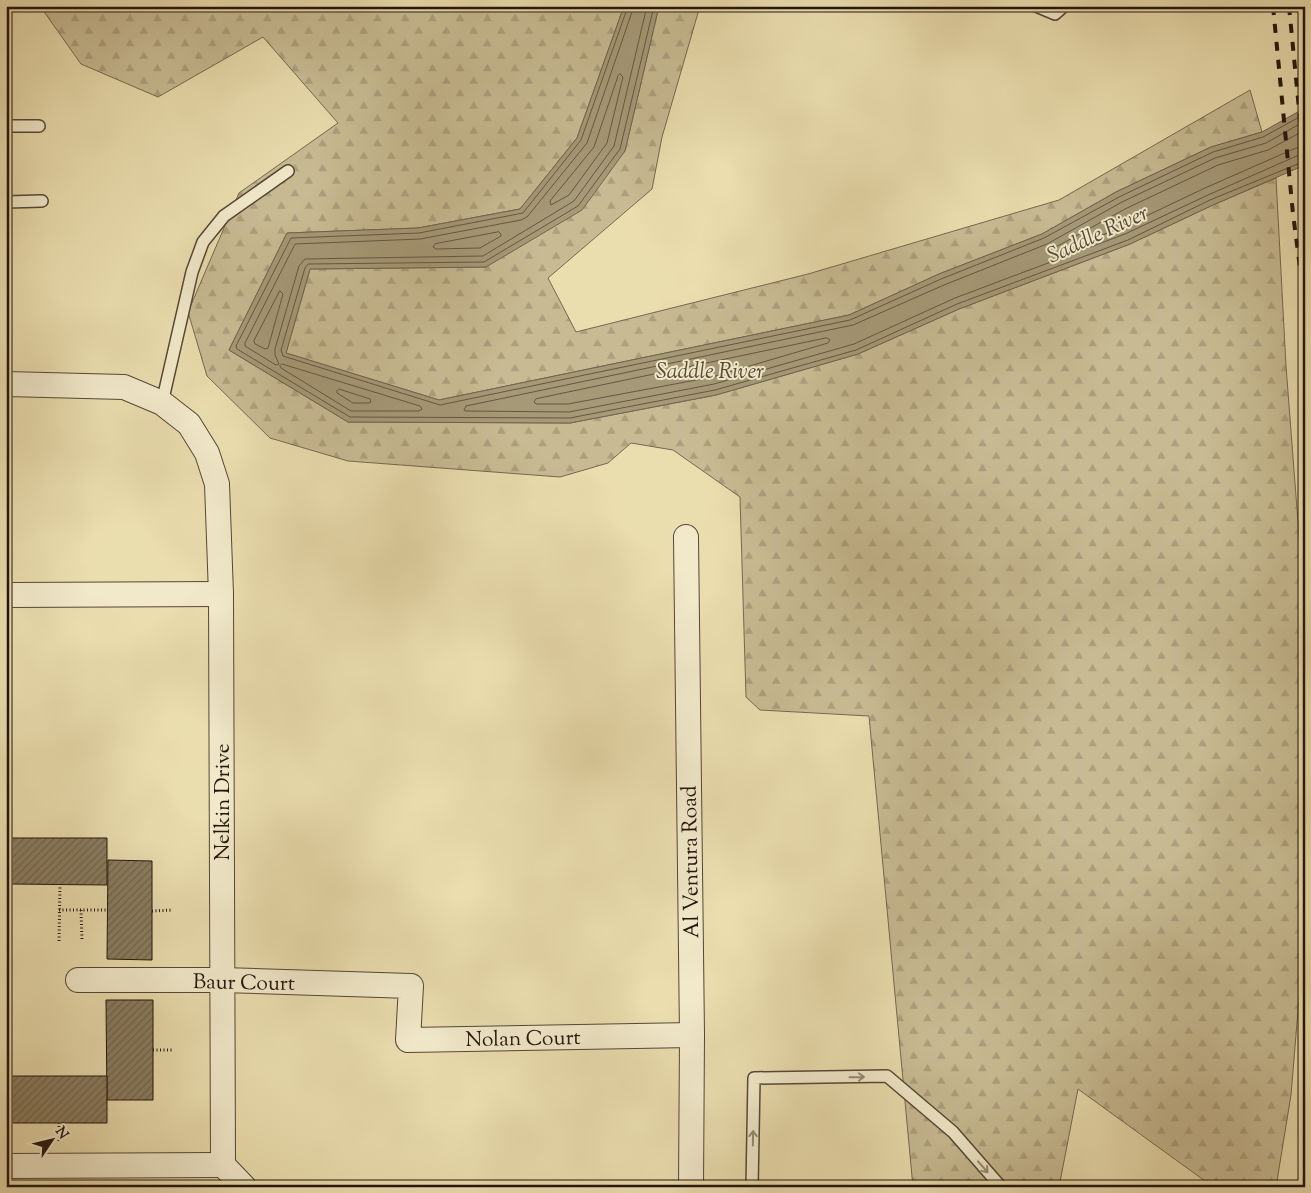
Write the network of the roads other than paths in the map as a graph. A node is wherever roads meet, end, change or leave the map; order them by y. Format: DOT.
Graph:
graph roads {
  1 [pos="1036,6"];
  2 [pos="1064,6"];
  3 [pos="6,126"];
  4 [pos="40,126"];
  5 [pos="288,171"];
  6 [pos="6,202"];
  7 [pos="42,202"];
  8 [pos="6,384"];
  9 [pos="162,403"];
  10 [pos="686,537"];
  11 [pos="221,594"];
  12 [pos="6,595"];
  13 [pos="78,980"];
  14 [pos="222,980"];
  15 [pos="411,986"];
  16 [pos="692,1035"];
  17 [pos="223,1165"];
  18 [pos="6,1166"];
  19 [pos="244,1187"];
  20 [pos="692,1187"];
  21 [pos="752,1187"];
  22 [pos="1001,1187"];
  1 -- 2 [label="lane"];
  3 -- 4 [label="lane"];
  5 -- 9 [label="lane"];
  6 -- 7 [label="lane"];
  8 -- 9 [label="street, Nelkin Drive"];
  9 -- 11 [label="street, Nelkin Drive"];
  10 -- 16 [label="street, Al Ventura Road"];
  11 -- 12 [label="street"];
  11 -- 14 [label="street, Nelkin Drive"];
  13 -- 14 [label="street, Baur Court"];
  14 -- 15 [label="street, Baur Court"];
  14 -- 17 [label="street, Nelkin Drive"];
  15 -- 16 [label="street, Nolan Court"];
  16 -- 20 [label="street, Al Ventura Road"];
  17 -- 18 [label="street"];
  17 -- 19 [label="street"];
  21 -- 22 [label="lane, one-way"];
}
